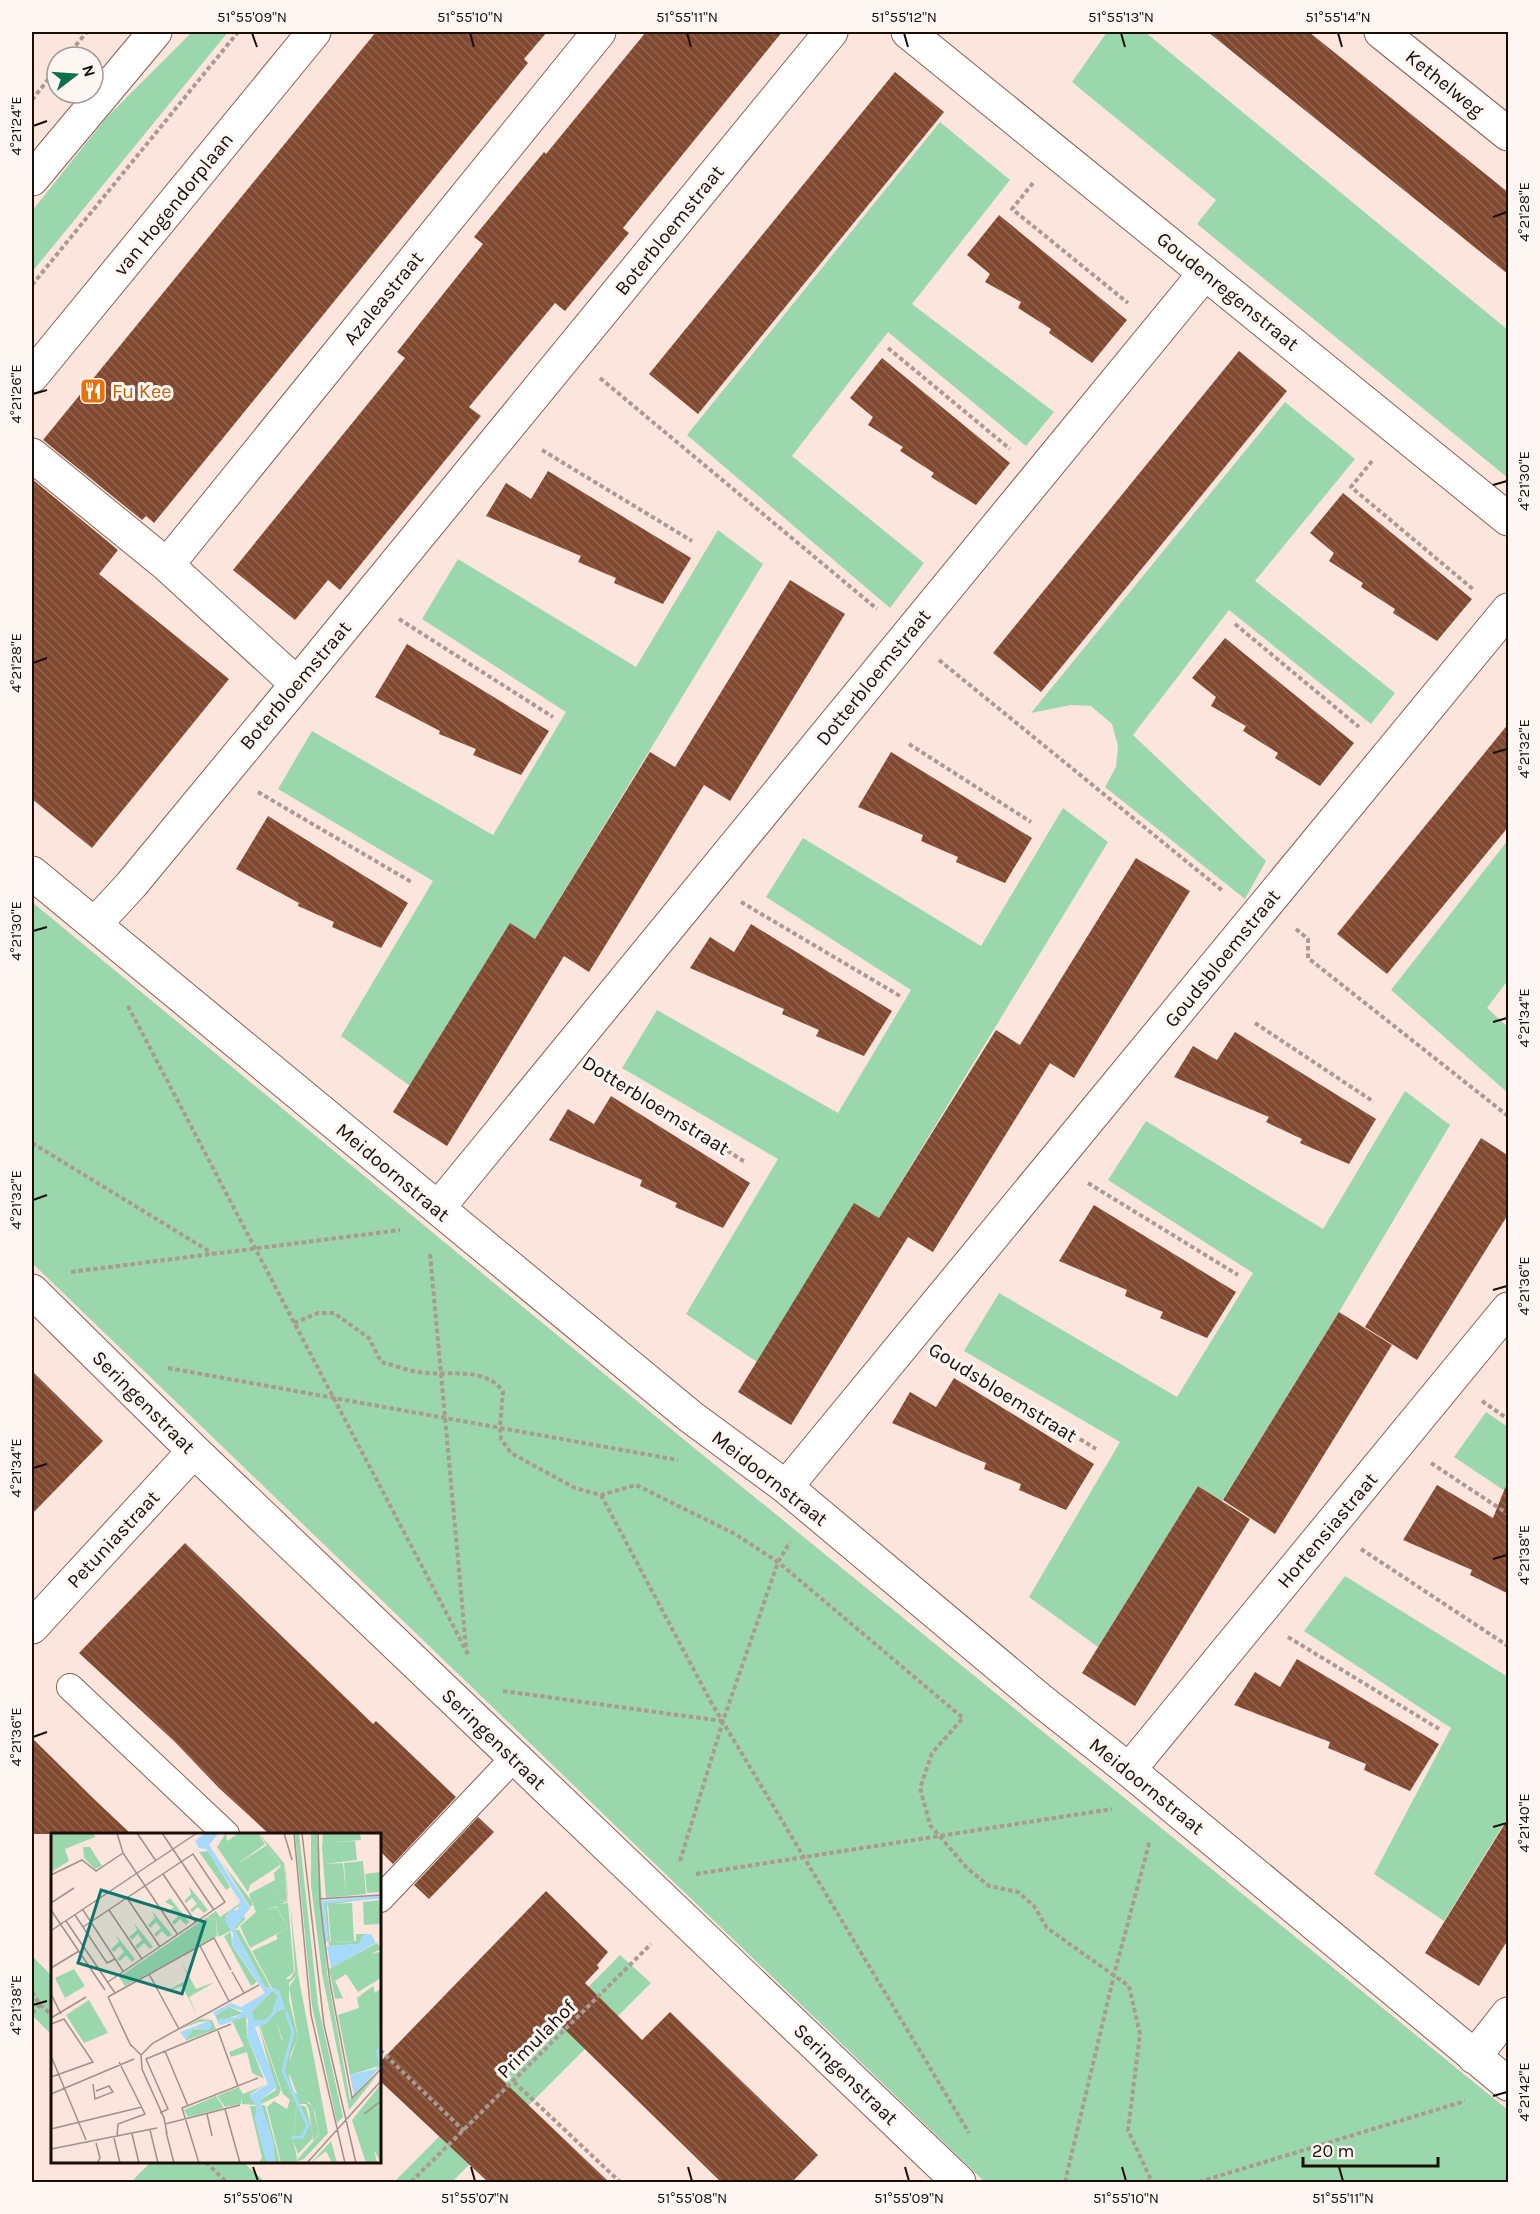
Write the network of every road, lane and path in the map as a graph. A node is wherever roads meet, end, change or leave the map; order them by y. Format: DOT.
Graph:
graph roads {
  1 [pos="87,32"];
  2 [pos="155,32"];
  3 [pos="238,32"];
  4 [pos="314,32"];
  5 [pos="600,32"];
  6 [pos="831,32"];
  7 [pos="908,32"];
  8 [pos="1381,32"];
  9 [pos="76,45"];
  10 [pos="45,83"];
  11 [pos="32,100"];
  12 [pos="1509,134"];
  13 [pos="1058,153"];
  14 [pos="32,179"];
  15 [pos="1205,273"];
  16 [pos="32,285"];
  17 [pos="1160,328"];
  18 [pos="888,348"];
  19 [pos="569,352"];
  20 [pos="32,376"];
  21 [pos="507,429"];
  22 [pos="1399,430"];
  23 [pos="32,455"];
  24 [pos="1040,473"];
  25 [pos="1509,519"];
  26 [pos="692,541"];
  27 [pos="167,565"];
  28 [pos="367,599"];
  29 [pos="1506,613"];
  30 [pos="1234,624"];
  31 [pos="908,635"];
  32 [pos="297,684"];
  33 [pos="553,717"];
  34 [pos="909,744"];
  35 [pos="1390,753"];
  36 [pos="224,771"];
  37 [pos="1031,822"];
  38 [pos="32,873"];
  39 [pos="706,880"];
  40 [pos="412,883"];
  41 [pos="1255,917"];
  42 [pos="95,924"];
  43 [pos="135,957"];
  44 [pos="900,996"];
  45 [pos="1255,1023"];
  46 [pos="568,1049"];
  47 [pos="1374,1102"];
  48 [pos="1509,1116"];
  49 [pos="32,1143"];
  50 [pos="745,1162"];
  51 [pos="1053,1162"];
  52 [pos="433,1218"];
  53 [pos="254,1248"];
  54 [pos="213,1254"];
  55 [pos="1238,1275"];
  56 [pos="72,1281"];
  57 [pos="32,1291"];
  58 [pos="1509,1309"];
  59 [pos="294,1323"];
  60 [pos="911,1335"];
  61 [pos="162,1367"];
  62 [pos="441,1372"];
  63 [pos="333,1396"];
  64 [pos="1476,1397"];
  65 [pos="445,1416"];
  66 [pos="1509,1419"];
  67 [pos="500,1426"];
  68 [pos="1400,1443"];
  69 [pos="1096,1449"];
  70 [pos="194,1451"];
  71 [pos="736,1452"];
  72 [pos="786,1487"];
  73 [pos="601,1495"];
  74 [pos="811,1509"];
  75 [pos="1509,1514"];
  76 [pos="1355,1546"];
  77 [pos="778,1562"];
  78 [pos="1255,1617"];
  79 [pos="32,1627"];
  80 [pos="1509,1646"];
  81 [pos="467,1651"];
  82 [pos="472,1660"];
  83 [pos="70,1687"];
  84 [pos="465,1712"];
  85 [pos="723,1721"];
  86 [pos="1439,1729"];
  87 [pos="514,1758"];
  88 [pos="1129,1770"];
  89 [pos="1116,1809"];
  90 [pos="225,1833"];
  91 [pos="938,1836"];
  92 [pos="1151,1837"];
  93 [pos="804,1856"];
  94 [pos="381,1898"];
  95 [pos="673,1909"];
  96 [pos="1114,1975"];
  97 [pos="32,1992"];
  98 [pos="40,2005"];
  99 [pos="32,2013"];
  100 [pos="51,2014"];
  101 [pos="1509,2014"];
  102 [pos="381,2051"];
  103 [pos="1493,2072"];
  104 [pos="514,2082"];
  105 [pos="464,2131"];
  106 [pos="974,2142"];
  107 [pos="207,2163"];
  108 [pos="226,2182"];
  109 [pos="411,2182"];
  110 [pos="620,2182"];
  111 [pos="959,2182"];
  112 [pos="1065,2182"];
  113 [pos="1152,2182"];
  114 [pos="1199,2182"];
  1 -- 9 [label="path"];
  2 -- 14 [label="street"];
  3 -- 16 [label="path"];
  4 -- 20 [label="street, van Hogendorplaan"];
  5 -- 27 [label="street, Azaleastraat"];
  6 -- 19 [label="street, Boterbloemstraat"];
  7 -- 13 [label="street, Goudenregenstraat"];
  8 -- 12 [label="street, Kethelweg"];
  10 -- 11 [label="path"];
  13 -- 15 [label="street, Goudenregenstraat"];
  13 -- 17 [label="path"];
  15 -- 17 [label="street, Dotterbloemstraat"];
  15 -- 22 [label="street, Goudenregenstraat"];
  17 -- 24 [label="street, Dotterbloemstraat"];
  18 -- 24 [label="path"];
  19 -- 21 [label="street, Boterbloemstraat"];
  19 -- 31 [label="path"];
  21 -- 26 [label="path"];
  21 -- 28 [label="street, Boterbloemstraat"];
  22 -- 25 [label="street, Goudenregenstraat"];
  22 -- 29 [label="path"];
  23 -- 27 [label="street"];
  24 -- 31 [label="street, Dotterbloemstraat"];
  27 -- 32 [label="street"];
  28 -- 32 [label="street, Boterbloemstraat"];
  28 -- 33 [label="path"];
  29 -- 35 [label="street, Goudsbloemstraat"];
  30 -- 35 [label="path"];
  31 -- 39 [label="street, Dotterbloemstraat"];
  31 -- 41 [label="path"];
  32 -- 36 [label="street, Boterbloemstraat"];
  34 -- 37 [label="path"];
  35 -- 41 [label="street, Goudsbloemstraat"];
  36 -- 40 [label="path"];
  36 -- 42 [label="street, Boterbloemstraat"];
  38 -- 42 [label="street, Meidoornstraat"];
  39 -- 44 [label="path"];
  39 -- 46 [label="street, Dotterbloemstraat"];
  41 -- 48 [label="path"];
  41 -- 51 [label="street, Goudsbloemstraat"];
  42 -- 43 [label="street, Meidoornstraat"];
  43 -- 52 [label="street, Meidoornstraat"];
  43 -- 53 [label="path"];
  45 -- 47 [label="path"];
  46 -- 50 [label="path, Dotterbloemstraat"];
  46 -- 52 [label="street, Dotterbloemstraat"];
  49 -- 54 [label="path"];
  51 -- 55 [label="path"];
  51 -- 60 [label="street, Goudsbloemstraat"];
  52 -- 53 [label="path"];
  52 -- 62 [label="path"];
  52 -- 71 [label="street, Meidoornstraat"];
  53 -- 54 [label="path"];
  53 -- 59 [label="path"];
  54 -- 56 [label="path"];
  57 -- 70 [label="street, Seringenstraat"];
  58 -- 68 [label="street, Hortensiastraat"];
  59 -- 62 [label="path"];
  59 -- 63 [label="path"];
  60 -- 69 [label="path, Goudsbloemstraat"];
  60 -- 72 [label="street, Goudsbloemstraat"];
  61 -- 63 [label="path"];
  62 -- 65 [label="path"];
  62 -- 67 [label="path"];
  63 -- 65 [label="path"];
  63 -- 81 [label="path"];
  64 -- 66 [label="path"];
  65 -- 67 [label="path"];
  65 -- 81 [label="path"];
  67 -- 71 [label="path"];
  67 -- 73 [label="path"];
  68 -- 75 [label="path"];
  68 -- 78 [label="street, Hortensiastraat"];
  70 -- 79 [label="street, Petuniastraat"];
  70 -- 84 [label="street, Seringenstraat"];
  71 -- 72 [label="street, Meidoornstraat"];
  72 -- 74 [label="street, Meidoornstraat"];
  73 -- 77 [label="path"];
  73 -- 85 [label="path"];
  74 -- 77 [label="path"];
  74 -- 88 [label="street, Meidoornstraat"];
  76 -- 80 [label="path, Hortensiastraat"];
  77 -- 85 [label="path"];
  77 -- 91 [label="path"];
  78 -- 86 [label="path"];
  78 -- 88 [label="street, Hortensiastraat"];
  81 -- 82 [label="path"];
  83 -- 90 [label="lane"];
  84 -- 85 [label="path"];
  84 -- 87 [label="street, Seringenstraat"];
  85 -- 93 [label="path"];
  85 -- 95 [label="path"];
  87 -- 94 [label="lane"];
  87 -- 95 [label="street, Seringenstraat"];
  88 -- 103 [label="street, Meidoornstraat"];
  89 -- 91 [label="path, Primulahof"];
  91 -- 93 [label="path, Primulahof"];
  91 -- 96 [label="path"];
  92 -- 96 [label="path"];
  93 -- 95 [label="path, Primulahof"];
  93 -- 106 [label="path"];
  95 -- 104 [label="path, Primulahof"];
  95 -- 111 [label="street, Seringenstraat"];
  96 -- 112 [label="path"];
  96 -- 113 [label="path"];
  97 -- 98 [label="path"];
  98 -- 99 [label="path"];
  98 -- 100 [label="path"];
  101 -- 103 [label="street"];
  102 -- 105 [label="path"];
  103 -- 114 [label="path"];
  104 -- 105 [label="path, Primulahof"];
  104 -- 110 [label="path"];
  105 -- 109 [label="path, Primulahof"];
  107 -- 108 [label="path"];
}
